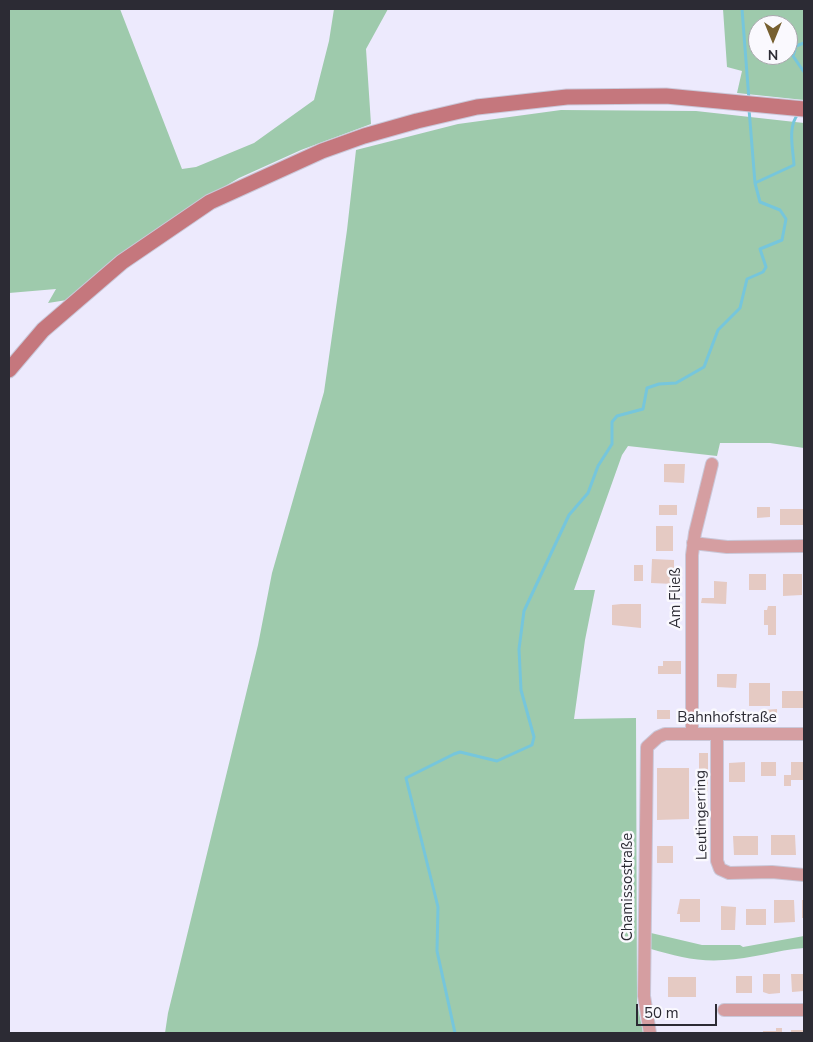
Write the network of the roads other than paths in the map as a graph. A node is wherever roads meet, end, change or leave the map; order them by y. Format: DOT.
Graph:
graph roads {
  1 [pos="804,109"];
  2 [pos="9,370"];
  3 [pos="712,464"];
  4 [pos="693,544"];
  5 [pos="804,546"];
  6 [pos="692,734"];
  7 [pos="804,734"];
  8 [pos="717,735"];
  9 [pos="651,742"];
  10 [pos="804,875"];
  11 [pos="724,1010"];
  12 [pos="804,1010"];
  13 [pos="650,1033"];
  1 -- 2 [label="main road"];
  3 -- 4 [label="street, Am Fließ"];
  4 -- 5 [label="street"];
  4 -- 6 [label="street, Am Fließ"];
  6 -- 8 [label="street, Bahnhofstraße"];
  6 -- 9 [label="street, Bahnhofstraße"];
  7 -- 8 [label="street, Bahnhofstraße"];
  8 -- 10 [label="street, Leutingerring"];
  9 -- 13 [label="street, Chamissostraße"];
  11 -- 12 [label="street"];
}
